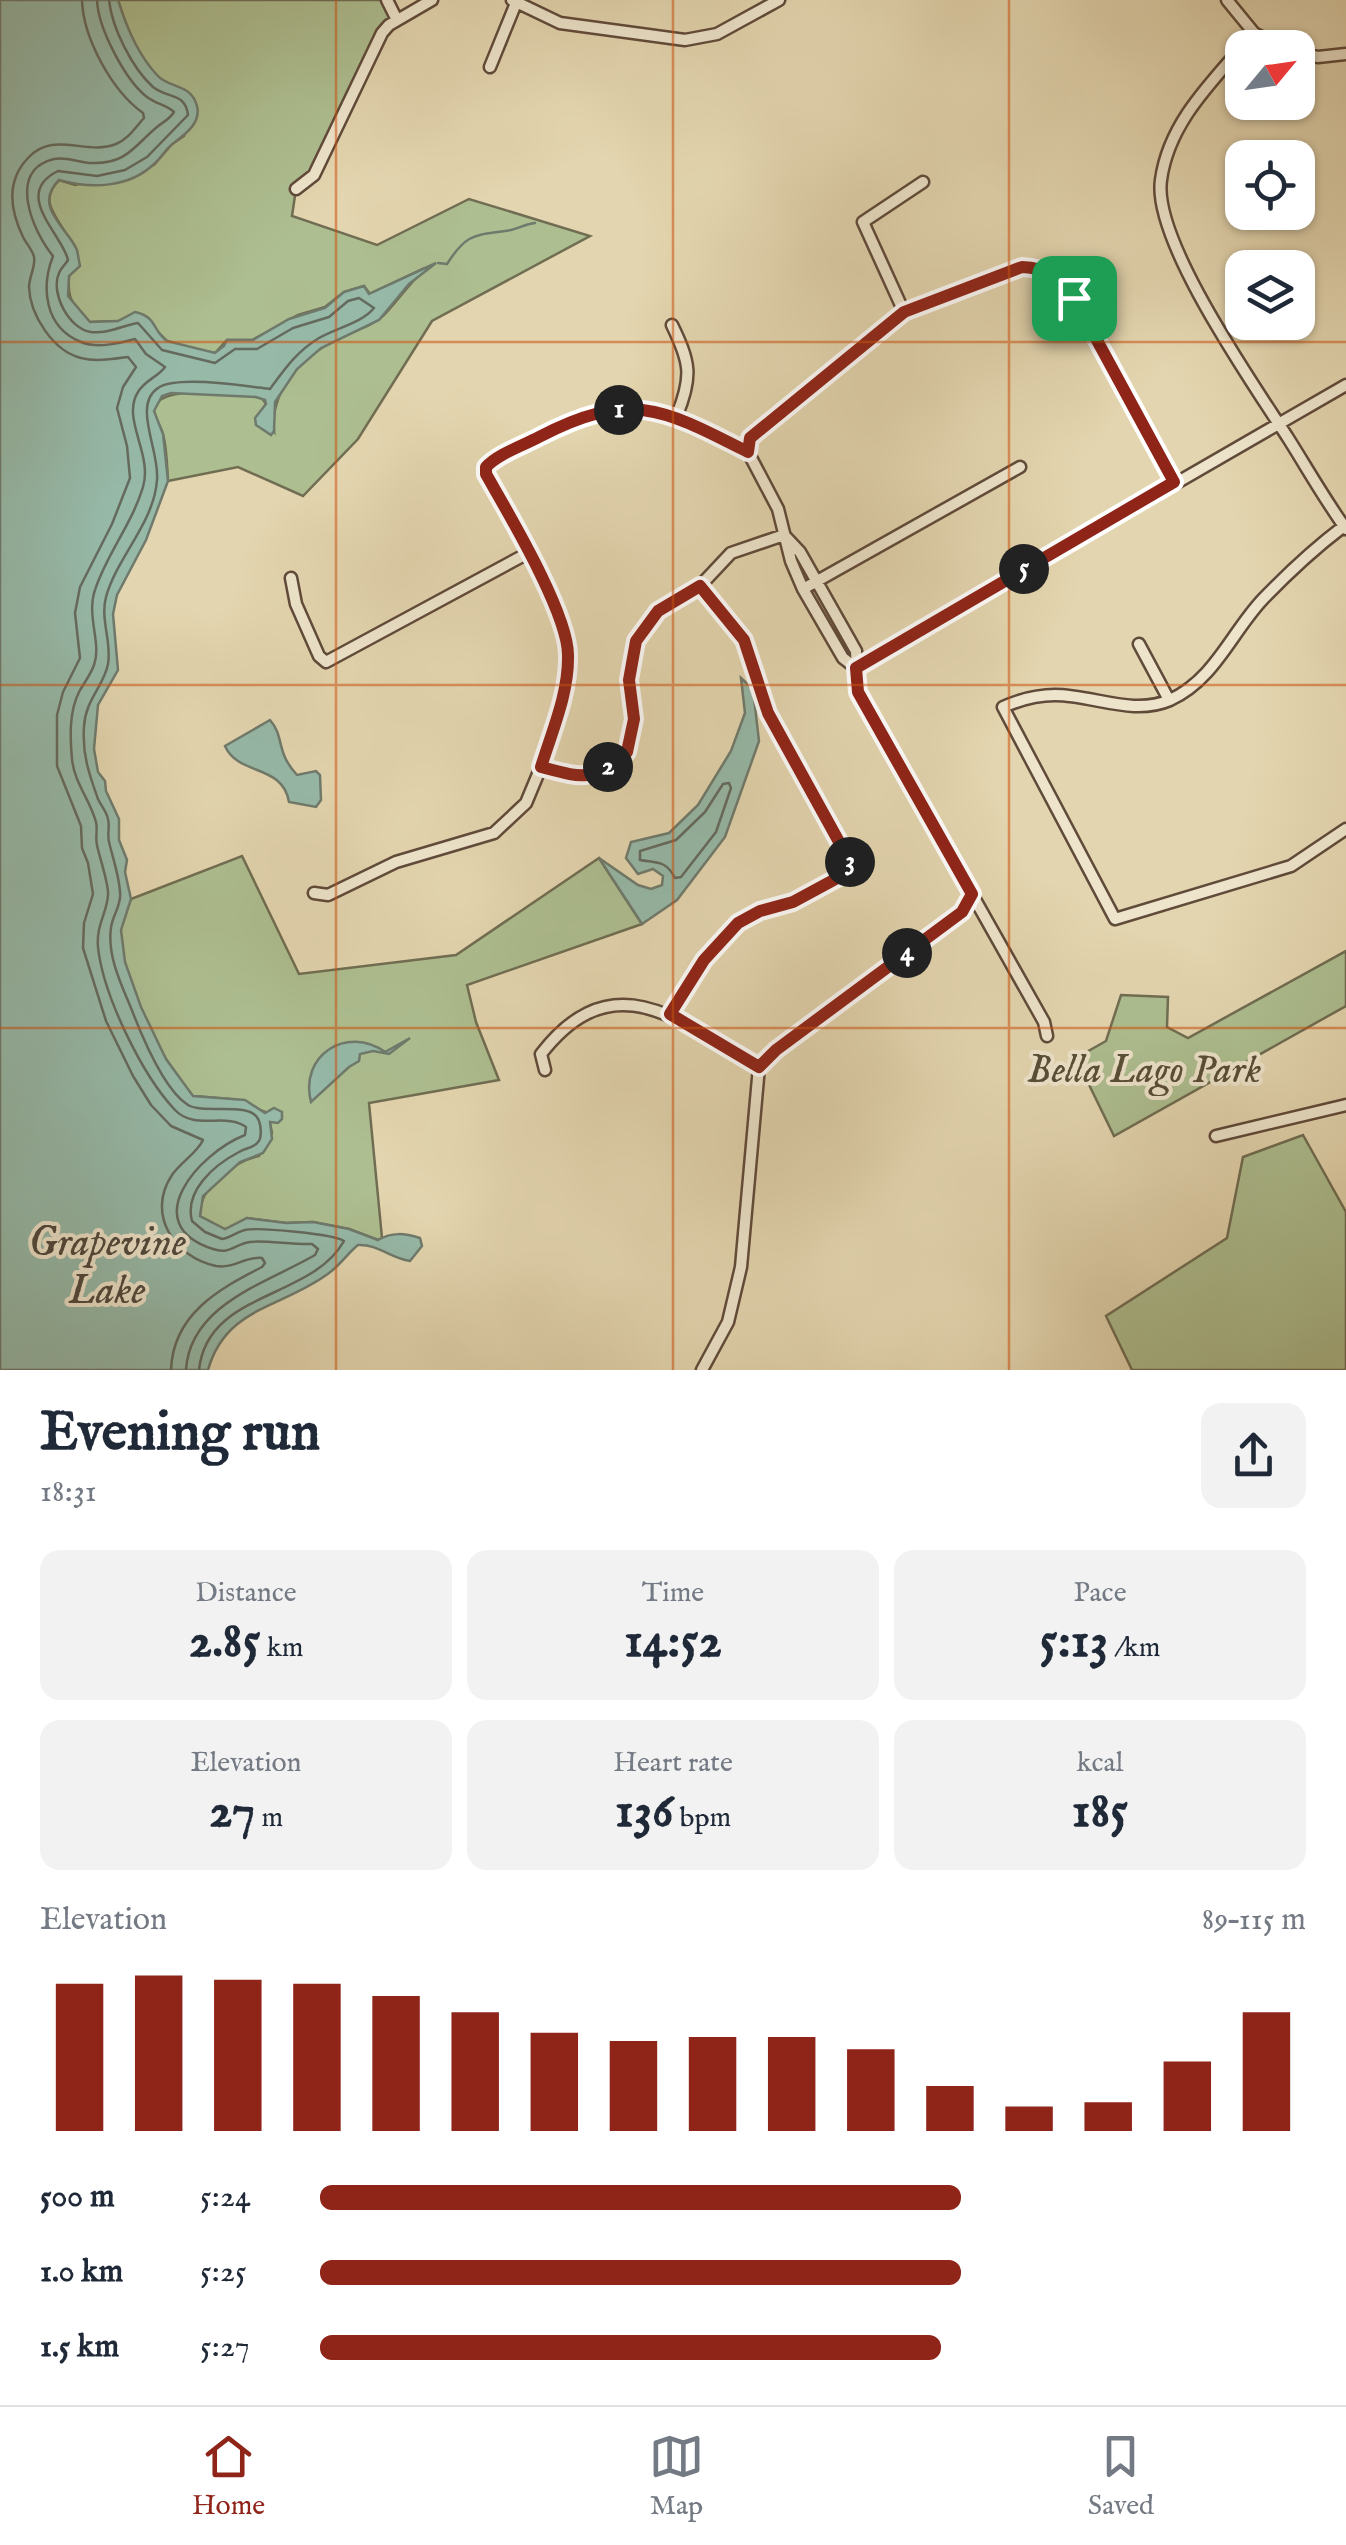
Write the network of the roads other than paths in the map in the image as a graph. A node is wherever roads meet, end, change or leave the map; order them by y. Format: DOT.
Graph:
graph roads {
  1 [pos="387,0"];
  2 [pos="432,0"];
  3 [pos="779,0"];
  4 [pos="1227,0"];
  5 [pos="514,1"];
  6 [pos="397,20"];
  7 [pos="1251,30"];
  8 [pos="1346,54"];
  9 [pos="1315,56"];
  10 [pos="490,67"];
  11 [pos="1225,69"];
  12 [pos="923,182"];
  13 [pos="296,189"];
  14 [pos="904,312"];
  15 [pos="672,325"];
  16 [pos="1346,384"];
  17 [pos="676,416"];
  18 [pos="1278,423"];
  19 [pos="748,452"];
  20 [pos="1020,467"];
  21 [pos="1174,482"];
  22 [pos="1345,528"];
  23 [pos="784,535"];
  24 [pos="528,553"];
  25 [pos="291,578"];
  26 [pos="817,581"];
  27 [pos="700,586"];
  28 [pos="803,588"];
  29 [pos="1140,644"];
  30 [pos="856,668"];
  31 [pos="1169,700"];
  32 [pos="541,767"];
  33 [pos="1346,829"];
  34 [pos="314,894"];
  35 [pos="972,894"];
  36 [pos="670,1014"];
  37 [pos="1048,1036"];
  38 [pos="759,1067"];
  39 [pos="545,1070"];
  40 [pos="1346,1105"];
  41 [pos="1216,1136"];
  42 [pos="702,1370"];
  1 -- 6 [label="street"];
  2 -- 6 [label="street"];
  3 -- 5 [label="street"];
  4 -- 7 [label="street"];
  5 -- 10 [label="street"];
  6 -- 13 [label="street"];
  8 -- 9 [label="street"];
  11 -- 18 [label="street"];
  12 -- 14 [label="street"];
  14 -- 19 [label="street"];
  14 -- 21 [label="street"];
  15 -- 17 [label="street"];
  16 -- 18 [label="street"];
  17 -- 19 [label="street"];
  17 -- 24 [label="street"];
  18 -- 21 [label="street"];
  18 -- 22 [label="street"];
  19 -- 23 [label="street"];
  20 -- 26 [label="street"];
  21 -- 30 [label="street"];
  22 -- 31 [label="street"];
  23 -- 26 [label="street"];
  23 -- 27 [label="street"];
  23 -- 28 [label="street"];
  24 -- 25 [label="street"];
  24 -- 32 [label="street"];
  26 -- 28 [label="street"];
  26 -- 30 [label="street"];
  27 -- 32 [label="street"];
  27 -- 36 [label="street"];
  28 -- 30 [label="street"];
  29 -- 31 [label="street"];
  30 -- 35 [label="street"];
  31 -- 33 [label="street"];
  32 -- 34 [label="street"];
  35 -- 37 [label="street"];
  35 -- 38 [label="street"];
  36 -- 38 [label="street"];
  36 -- 39 [label="street"];
  38 -- 42 [label="street"];
  40 -- 41 [label="street"];
}
